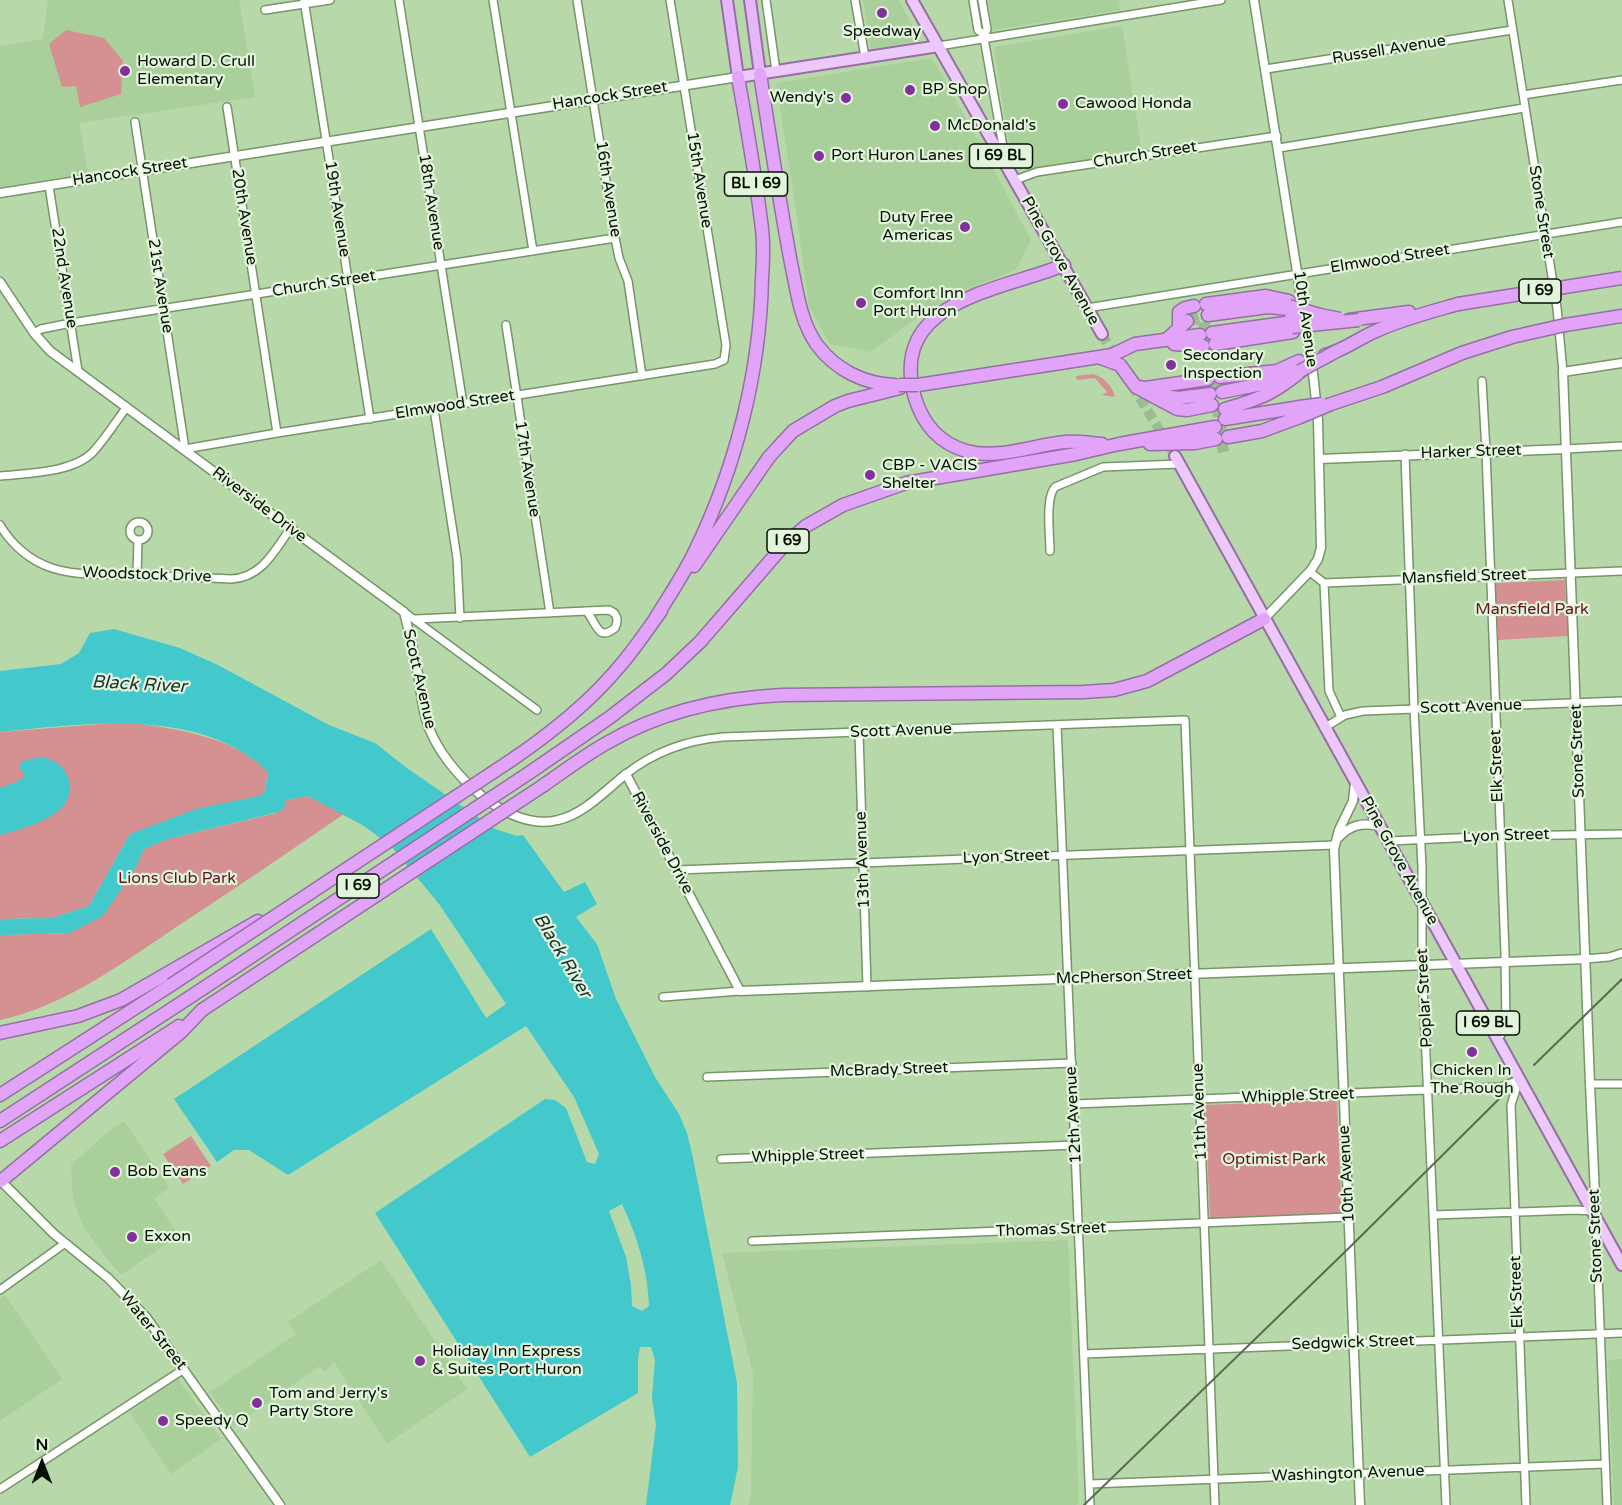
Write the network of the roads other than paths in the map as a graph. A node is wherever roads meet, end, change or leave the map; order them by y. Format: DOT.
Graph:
graph roads {
  1 [pos="330,0"];
  2 [pos="399,0"];
  3 [pos="493,0"];
  4 [pos="577,0"];
  5 [pos="670,0"];
  6 [pos="728,0"];
  7 [pos="750,0"];
  8 [pos="766,0"];
  9 [pos="855,0"];
  10 [pos="912,0"];
  11 [pos="973,0"];
  12 [pos="982,0"];
  13 [pos="1221,0"];
  14 [pos="1254,0"];
  15 [pos="1508,0"];
  16 [pos="304,2"];
  17 [pos="265,10"];
  18 [pos="1512,30"];
  19 [pos="984,36"];
  20 [pos="939,46"];
  21 [pos="865,57"];
  22 [pos="1266,69"];
  23 [pos="776,71"];
  24 [pos="760,74"];
  25 [pos="738,77"];
  26 [pos="1622,80"];
  27 [pos="684,85"];
  28 [pos="1523,95"];
  29 [pos="593,99"];
  30 [pos="227,107"];
  31 [pos="1524,108"];
  32 [pos="512,112"];
  33 [pos="135,122"];
  34 [pos="419,127"];
  35 [pos="1277,136"];
  36 [pos="327,142"];
  37 [pos="1279,148"];
  38 [pos="234,156"];
  39 [pos="1006,163"];
  40 [pos="142,170"];
  41 [pos="1015,180"];
  42 [pos="49,186"];
  43 [pos="0,193"];
  44 [pos="1622,222"];
  45 [pos="1544,234"];
  46 [pos="615,238"];
  47 [pos="533,251"];
  48 [pos="441,265"];
  49 [pos="1064,265"];
  50 [pos="1299,273"];
  51 [pos="1622,278"];
  52 [pos="348,280"];
  53 [pos="0,282"];
  54 [pos="256,294"];
  55 [pos="1458,304"];
  56 [pos="1087,308"];
  57 [pos="164,309"];
  58 [pos="1291,316"];
  59 [pos="1622,316"];
  60 [pos="1322,318"];
  61 [pos="71,323"];
  62 [pos="506,325"];
  63 [pos="1194,329"];
  64 [pos="34,333"];
  65 [pos="1101,334"];
  66 [pos="1094,358"];
  67 [pos="724,360"];
  68 [pos="1622,363"];
  69 [pos="1299,369"];
  70 [pos="78,371"];
  71 [pos="1563,372"];
  72 [pos="642,376"];
  73 [pos="1482,381"];
  74 [pos="900,387"];
  75 [pos="1142,389"];
  76 [pos="516,396"];
  77 [pos="1346,400"];
  78 [pos="463,404"];
  79 [pos="126,408"];
  80 [pos="434,409"];
  81 [pos="1300,412"];
  82 [pos="1219,413"];
  83 [pos="370,419"];
  84 [pos="278,433"];
  85 [pos="1139,443"];
  86 [pos="1622,446"];
  87 [pos="185,449"];
  88 [pos="1566,449"];
  89 [pos="1486,452"];
  90 [pos="1405,454"];
  91 [pos="1320,459"];
  92 [pos="1177,460"];
  93 [pos="0,476"];
  94 [pos="0,525"];
  95 [pos="290,529"];
  96 [pos="138,540"];
  97 [pos="1050,551"];
  98 [pos="1622,571"];
  99 [pos="1310,572"];
  100 [pos="1570,573"];
  101 [pos="137,575"];
  102 [pos="1490,577"];
  103 [pos="1409,579"];
  104 [pos="1324,583"];
  105 [pos="586,611"];
  106 [pos="404,612"];
  107 [pos="550,613"];
  108 [pos="656,617"];
  109 [pos="460,618"];
  110 [pos="416,619"];
  111 [pos="1264,619"];
  112 [pos="1622,701"];
  113 [pos="1576,703"];
  114 [pos="1495,706"];
  115 [pos="1414,709"];
  116 [pos="537,710"];
  117 [pos="1341,717"];
  118 [pos="1185,720"];
  119 [pos="1057,724"];
  120 [pos="1324,728"];
  121 [pos="859,733"];
  122 [pos="626,774"];
  123 [pos="1355,783"];
  124 [pos="485,798"];
  125 [pos="1380,826"];
  126 [pos="1581,834"];
  127 [pos="1622,834"];
  128 [pos="1500,836"];
  129 [pos="1420,840"];
  130 [pos="1389,841"];
  131 [pos="1335,844"];
  132 [pos="1190,849"];
  133 [pos="1063,855"];
  134 [pos="863,862"];
  135 [pos="677,870"];
  136 [pos="314,889"];
  137 [pos="1422,902"];
  138 [pos="1622,953"];
  139 [pos="1585,959"];
  140 [pos="1505,961"];
  141 [pos="1455,964"];
  142 [pos="1422,966"];
  143 [pos="1338,969"];
  144 [pos="1194,974"];
  145 [pos="1069,979"];
  146 [pos="867,987"];
  147 [pos="740,992"];
  148 [pos="663,997"];
  149 [pos="202,1010"];
  150 [pos="0,1033"];
  151 [pos="1497,1039"];
  152 [pos="1072,1062"];
  153 [pos="707,1077"];
  154 [pos="1519,1080"];
  155 [pos="1590,1084"];
  156 [pos="1622,1084"];
  157 [pos="1429,1090"];
  158 [pos="1344,1094"];
  159 [pos="0,1095"];
  160 [pos="1199,1099"];
  161 [pos="1074,1104"];
  162 [pos="0,1121"];
  163 [pos="0,1141"];
  164 [pos="1076,1145"];
  165 [pos="721,1159"];
  166 [pos="0,1181"];
  167 [pos="1515,1212"];
  168 [pos="1434,1215"];
  169 [pos="1594,1215"];
  170 [pos="1349,1217"];
  171 [pos="1204,1224"];
  172 [pos="1079,1229"];
  173 [pos="752,1240"];
  174 [pos="64,1244"];
  175 [pos="1622,1265"];
  176 [pos="0,1290"];
  177 [pos="1622,1333"];
  178 [pos="1600,1334"];
  179 [pos="1519,1336"];
  180 [pos="1439,1339"];
  181 [pos="1354,1342"];
  182 [pos="1209,1348"];
  183 [pos="1084,1354"];
  184 [pos="184,1370"];
  185 [pos="1605,1464"];
  186 [pos="1524,1467"];
  187 [pos="1444,1470"];
  188 [pos="1358,1473"];
  189 [pos="1214,1479"];
  190 [pos="1090,1484"];
  191 [pos="0,1490"];
  192 [pos="280,1505"];
  193 [pos="1090,1505"];
  194 [pos="1215,1505"];
  195 [pos="1360,1505"];
  196 [pos="1446,1505"];
  197 [pos="1526,1505"];
  198 [pos="1607,1505"];
  1 -- 16 [label="street"];
  2 -- 34 [label="street, 18th Avenue"];
  3 -- 32 [label="street"];
  4 -- 29 [label="street, 16th Avenue"];
  5 -- 27 [label="street, 15th Avenue"];
  6 -- 25 [label="highway"];
  7 -- 24 [label="highway"];
  8 -- 23 [label="street"];
  9 -- 21 [label="street"];
  10 -- 20 [label="main road, Pine Grove Avenue"];
  11 -- 19 [label="street"];
  12 -- 19 [label="street"];
  13 -- 19 [label="street, Hancock Street"];
  14 -- 22 [label="street, 10th Avenue"];
  15 -- 18 [label="street, Stone Street"];
  16 -- 17 [label="street"];
  16 -- 36 [label="street, 19th Avenue"];
  18 -- 22 [label="street, Russell Avenue"];
  18 -- 28 [label="street, Stone Street"];
  19 -- 20 [label="street, Hancock Street"];
  19 -- 39 [label="street"];
  20 -- 21 [label="main road, Hancock Street"];
  20 -- 39 [label="main road, Pine Grove Avenue / I 69 BL"];
  21 -- 23 [label="main road, Hancock Street"];
  22 -- 35 [label="street, 10th Avenue"];
  23 -- 24 [label="main road, Hancock Street"];
  24 -- 25 [label="main road, Hancock Street"];
  24 -- 74 [label="highway"];
  25 -- 27 [label="street, Hancock Street"];
  25 -- 108 [label="highway, BL I 69"];
  26 -- 28 [label="street"];
  27 -- 29 [label="street, Hancock Street"];
  27 -- 67 [label="street, 15th Avenue"];
  28 -- 31 [label="street, Stone Street"];
  29 -- 32 [label="street, Hancock Street"];
  29 -- 46 [label="street, 16th Avenue"];
  30 -- 38 [label="street, 20th Avenue"];
  31 -- 37 [label="street"];
  31 -- 45 [label="street, Stone Street"];
  32 -- 34 [label="street, Hancock Street"];
  32 -- 47 [label="street"];
  33 -- 40 [label="street, 21st Avenue"];
  34 -- 36 [label="street, Hancock Street"];
  34 -- 48 [label="street, 18th Avenue"];
  35 -- 37 [label="street, 10th Avenue"];
  35 -- 41 [label="street, Church Street"];
  36 -- 38 [label="street, Hancock Street"];
  36 -- 52 [label="street, 19th Avenue"];
  37 -- 50 [label="street, 10th Avenue"];
  38 -- 40 [label="street, Hancock Street"];
  38 -- 54 [label="street, 20th Avenue"];
  39 -- 41 [label="main road, Pine Grove Avenue / I 69 BL"];
  40 -- 42 [label="street, Hancock Street"];
  40 -- 57 [label="street, 21st Avenue"];
  41 -- 49 [label="main road, Pine Grove Avenue / I 69 BL"];
  42 -- 43 [label="street, Hancock Street"];
  42 -- 61 [label="street, 22nd Avenue"];
  44 -- 45 [label="street, Elmwood Street"];
  45 -- 50 [label="street, Elmwood Street"];
  45 -- 71 [label="street, Stone Street"];
  46 -- 47 [label="street, Church Street"];
  46 -- 72 [label="street, 16th Avenue"];
  47 -- 48 [label="street, Church Street"];
  48 -- 52 [label="street, Church Street"];
  48 -- 78 [label="street, 18th Avenue"];
  49 -- 56 [label="main road, Pine Grove Avenue / I 69 BL"];
  49 -- 85 [label="highway"];
  50 -- 56 [label="street, Elmwood Street"];
  50 -- 91 [label="street, 10th Avenue"];
  51 -- 55 [label="highway, I 69, bridge"];
  52 -- 54 [label="street, Church Street"];
  52 -- 83 [label="street, 19th Avenue"];
  53 -- 64 [label="street, Riverside Drive"];
  54 -- 57 [label="street, Church Street"];
  54 -- 84 [label="street, 20th Avenue"];
  55 -- 60 [label="highway, I 69, bridge"];
  55 -- 69 [label="highway, I 69"];
  56 -- 65 [label="main road, Pine Grove Avenue / I 69 BL"];
  57 -- 61 [label="street, Church Street"];
  57 -- 87 [label="street, 21st Avenue"];
  58 -- 60 [label="highway, I 69, bridge"];
  58 -- 60 [label="highway, I 69, bridge"];
  58 -- 63 [label="highway, I 69"];
  58 -- 63 [label="highway, I 69"];
  58 -- 63 [label="highway, I 69"];
  59 -- 77 [label="highway, I 69, bridge"];
  61 -- 64 [label="street, Church Street"];
  61 -- 70 [label="street, 22nd Avenue"];
  62 -- 76 [label="street, 17th Avenue"];
  63 -- 66 [label="highway, I 69"];
  64 -- 70 [label="street, Riverside Drive"];
  66 -- 74 [label="highway, I 69, bridge"];
  66 -- 75 [label="highway, I 69"];
  67 -- 72 [label="street, Elmwood Street"];
  68 -- 71 [label="street"];
  69 -- 82 [label="highway, I 69"];
  69 -- 82 [label="highway, I 69"];
  70 -- 79 [label="street, Riverside Drive"];
  71 -- 88 [label="street, Stone Street"];
  72 -- 76 [label="street, Elmwood Street"];
  73 -- 89 [label="street, Elk Street"];
  74 -- 108 [label="highway, I 69"];
  75 -- 82 [label="highway, I 69"];
  75 -- 82 [label="highway, I 69"];
  76 -- 78 [label="street, Elmwood Street"];
  76 -- 107 [label="street, 17th Avenue"];
  77 -- 81 [label="highway, bridge"];
  77 -- 81 [label="highway, I 69, bridge"];
  78 -- 80 [label="street, Elmwood Street"];
  79 -- 87 [label="street, Riverside Drive"];
  79 -- 93 [label="street"];
  80 -- 83 [label="street, Elmwood Street"];
  80 -- 109 [label="street"];
  81 -- 82 [label="highway, I 69"];
  81 -- 82 [label="highway"];
  82 -- 85 [label="highway, I 69"];
  82 -- 85 [label="highway"];
  83 -- 84 [label="street, Elmwood Street"];
  84 -- 87 [label="street, Elmwood Street"];
  85 -- 162 [label="highway, I 69, bridge"];
  86 -- 88 [label="street, Harker Street"];
  87 -- 95 [label="street, Riverside Drive"];
  88 -- 89 [label="street, Harker Street"];
  88 -- 100 [label="street, Stone Street"];
  89 -- 90 [label="street, Harker Street"];
  89 -- 102 [label="street, Elk Street"];
  90 -- 91 [label="street, Harker Street"];
  90 -- 103 [label="street, Poplar Street"];
  91 -- 99 [label="street, 10th Avenue"];
  92 -- 97 [label="street"];
  92 -- 111 [label="main road, Pine Grove Avenue / I 69 BL"];
  94 -- 101 [label="street, Woodstock Drive"];
  95 -- 101 [label="street, Woodstock Drive"];
  95 -- 106 [label="street, Riverside Drive"];
  96 -- 101 [label="street"];
  98 -- 100 [label="street, Mansfield Street"];
  99 -- 104 [label="street"];
  99 -- 111 [label="street, 10th Avenue"];
  100 -- 102 [label="street, Mansfield Street"];
  100 -- 113 [label="street, Stone Street"];
  102 -- 103 [label="street, Mansfield Street"];
  102 -- 114 [label="street, Elk Street"];
  103 -- 104 [label="street, Mansfield Street"];
  103 -- 115 [label="street, Poplar Street"];
  104 -- 117 [label="street"];
  105 -- 105 [label="street"];
  105 -- 107 [label="street"];
  106 -- 110 [label="street, Riverside Drive"];
  106 -- 124 [label="street, Scott Avenue"];
  107 -- 109 [label="street"];
  108 -- 136 [label="highway, I 69, bridge"];
  109 -- 110 [label="street"];
  110 -- 116 [label="street, Riverside Drive"];
  111 -- 120 [label="main road, Pine Grove Avenue / I 69 BL"];
  111 -- 149 [label="highway, bridge"];
  112 -- 113 [label="street, Scott Avenue"];
  113 -- 114 [label="street, Scott Avenue"];
  113 -- 126 [label="street, Stone Street"];
  114 -- 115 [label="street, Scott Avenue"];
  114 -- 128 [label="street, Elk Street"];
  115 -- 117 [label="street, Scott Avenue"];
  115 -- 129 [label="street, Poplar Street"];
  117 -- 120 [label="street, Scott Avenue"];
  118 -- 119 [label="street, Scott Avenue"];
  118 -- 132 [label="street, 11th Avenue"];
  119 -- 121 [label="street, Scott Avenue"];
  119 -- 133 [label="street, 12th Avenue"];
  120 -- 123 [label="main road, Pine Grove Avenue / I 69 BL"];
  121 -- 122 [label="street, Scott Avenue"];
  121 -- 134 [label="street, 13th Avenue"];
  122 -- 124 [label="street, Riverside Drive"];
  122 -- 135 [label="street, Riverside Drive"];
  123 -- 125 [label="main road, Pine Grove Avenue / I 69 BL"];
  123 -- 131 [label="street, 10th Avenue"];
  125 -- 130 [label="main road, Pine Grove Avenue / I 69 BL"];
  125 -- 131 [label="street"];
  126 -- 127 [label="street, Lyon Street"];
  126 -- 128 [label="street, Lyon Street"];
  126 -- 139 [label="street, Stone Street"];
  128 -- 129 [label="street, Lyon Street"];
  128 -- 140 [label="street, Elk Street"];
  129 -- 130 [label="street, Lyon Street"];
  129 -- 137 [label="street, Poplar Street"];
  130 -- 137 [label="main road, Pine Grove Avenue / I 69 BL"];
  131 -- 132 [label="street, Lyon Street"];
  131 -- 143 [label="street, 10th Avenue"];
  132 -- 133 [label="street, Lyon Street"];
  132 -- 144 [label="street, 11th Avenue"];
  133 -- 134 [label="street, Lyon Street"];
  133 -- 145 [label="street, 12th Avenue"];
  134 -- 135 [label="street, Lyon Street"];
  134 -- 146 [label="street, 13th Avenue"];
  135 -- 147 [label="street, Riverside Drive"];
  136 -- 150 [label="highway, bridge"];
  136 -- 159 [label="highway, I 69, bridge"];
  137 -- 141 [label="main road, Pine Grove Avenue / I 69 BL"];
  137 -- 142 [label="street, Poplar Street"];
  138 -- 139 [label="street"];
  139 -- 140 [label="street, McPherson Street"];
  139 -- 155 [label="street, Stone Street"];
  140 -- 141 [label="street, McPherson Street"];
  140 -- 151 [label="street, Elk Street"];
  141 -- 142 [label="street, McPherson Street"];
  141 -- 151 [label="main road, Pine Grove Avenue / I 69 BL"];
  142 -- 143 [label="street, McPherson Street"];
  142 -- 157 [label="street, Poplar Street"];
  143 -- 144 [label="street, McPherson Street"];
  143 -- 158 [label="street, 10th Avenue"];
  144 -- 145 [label="street, McPherson Street"];
  144 -- 160 [label="street, 11th Avenue"];
  145 -- 146 [label="street, McPherson Street"];
  145 -- 152 [label="street, 12th Avenue"];
  146 -- 147 [label="street, McPherson Street"];
  147 -- 148 [label="street, McPherson Street"];
  149 -- 163 [label="highway"];
  149 -- 166 [label="highway"];
  151 -- 154 [label="main road, Pine Grove Avenue / I 69 BL"];
  152 -- 153 [label="street, McBrady Street"];
  152 -- 161 [label="street, 12th Avenue"];
  154 -- 157 [label="street, Whipple Street"];
  154 -- 167 [label="street, Elk Street"];
  154 -- 169 [label="main road, Pine Grove Avenue / I 69 BL"];
  155 -- 156 [label="street"];
  155 -- 169 [label="street, Stone Street"];
  157 -- 158 [label="street, Whipple Street"];
  157 -- 168 [label="street, Poplar Street"];
  158 -- 160 [label="street, Whipple Street"];
  158 -- 170 [label="street, 10th Avenue"];
  160 -- 161 [label="street, Whipple Street"];
  160 -- 171 [label="street, 11th Avenue"];
  161 -- 164 [label="street, 12th Avenue"];
  164 -- 165 [label="street, Whipple Street"];
  164 -- 172 [label="street, 12th Avenue"];
  166 -- 174 [label="street, Water Street"];
  167 -- 168 [label="street"];
  167 -- 169 [label="street"];
  167 -- 179 [label="street, Elk Street"];
  168 -- 180 [label="street, Poplar Street"];
  169 -- 175 [label="main road, Pine Grove Avenue / I 69 BL"];
  169 -- 178 [label="street, Stone Street"];
  170 -- 171 [label="street, Thomas Street"];
  170 -- 181 [label="street, 10th Avenue"];
  171 -- 172 [label="street, Thomas Street"];
  171 -- 182 [label="street, 11th Avenue"];
  172 -- 173 [label="street, Thomas Street"];
  172 -- 183 [label="street, 12th Avenue"];
  174 -- 176 [label="street"];
  174 -- 184 [label="street, Water Street"];
  177 -- 178 [label="street, Sedgwick Street"];
  178 -- 179 [label="street, Sedgwick Street"];
  178 -- 185 [label="street, Stone Street"];
  179 -- 180 [label="street, Sedgwick Street"];
  179 -- 186 [label="street, Elk Street"];
  180 -- 181 [label="street, Sedgwick Street"];
  180 -- 187 [label="street, Poplar Street"];
  181 -- 182 [label="street, Sedgwick Street"];
  181 -- 188 [label="street, 10th Avenue"];
  182 -- 183 [label="street, Sedgwick Street"];
  182 -- 189 [label="street, 11th Avenue"];
  183 -- 190 [label="street, 12th Avenue"];
  184 -- 191 [label="street"];
  184 -- 192 [label="street, Water Street"];
  185 -- 186 [label="street, Washington Avenue"];
  185 -- 198 [label="street, Stone Street"];
  186 -- 187 [label="street, Washington Avenue"];
  186 -- 197 [label="street, Elk Street"];
  187 -- 188 [label="street, Washington Avenue"];
  187 -- 196 [label="street, Poplar Street"];
  188 -- 189 [label="street, Washington Avenue"];
  188 -- 195 [label="street, 10th Avenue"];
  189 -- 190 [label="street, Washington Avenue"];
  189 -- 194 [label="street, 11th Avenue"];
  190 -- 193 [label="street, 12th Avenue"];
}
